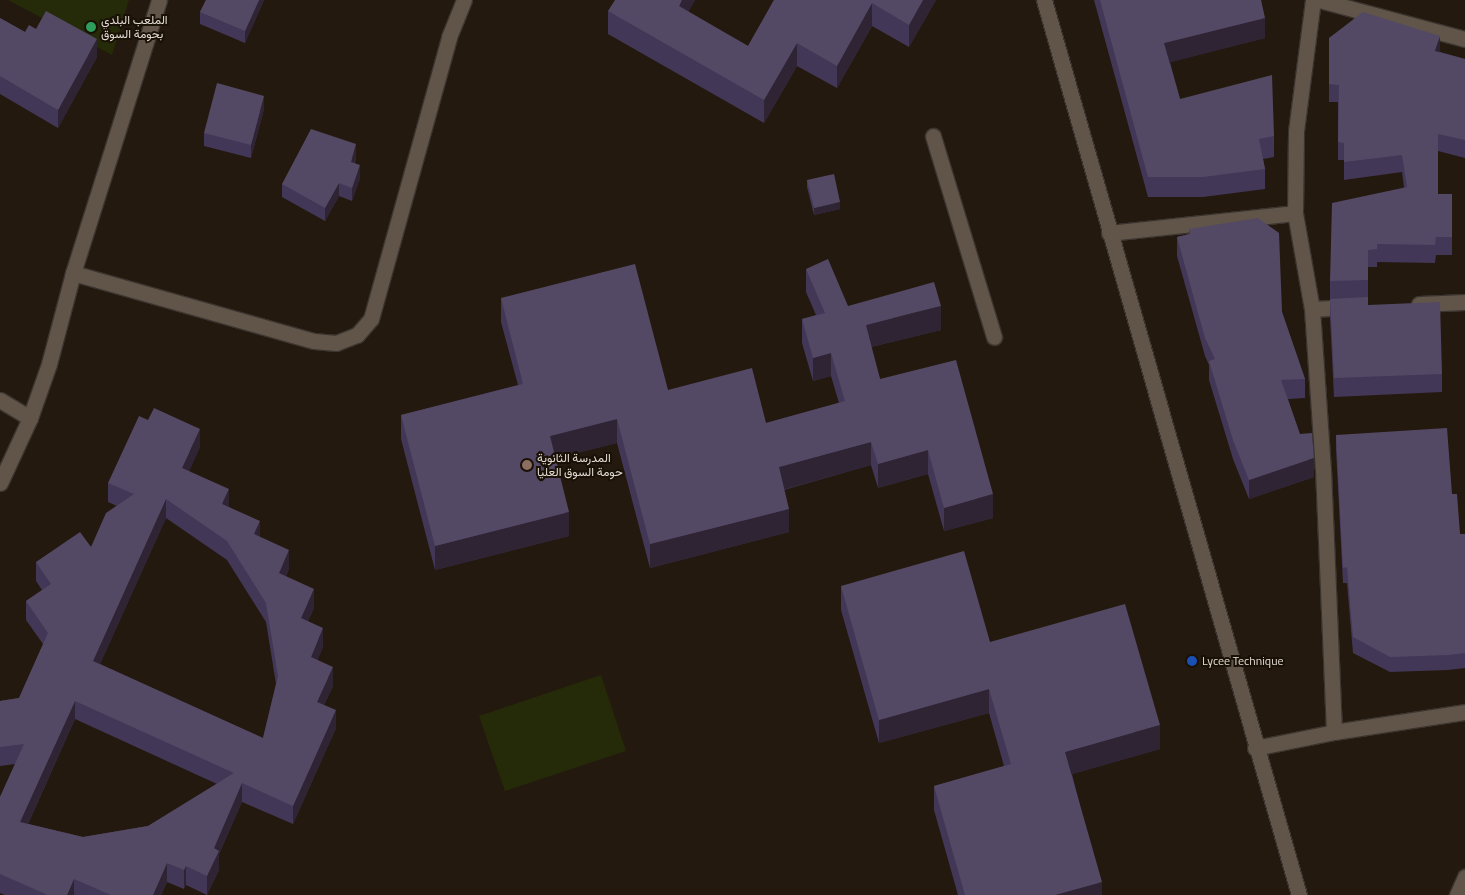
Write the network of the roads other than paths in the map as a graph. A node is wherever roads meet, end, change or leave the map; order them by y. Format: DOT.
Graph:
graph roads {
  1 [pos="159,0"];
  2 [pos="464,0"];
  3 [pos="1044,0"];
  4 [pos="1314,0"];
  5 [pos="1318,0"];
  6 [pos="1465,38"];
  7 [pos="933,136"];
  8 [pos="1295,213"];
  9 [pos="1109,234"];
  10 [pos="73,273"];
  11 [pos="1465,302"];
  12 [pos="1408,305"];
  13 [pos="1369,306"];
  14 [pos="1312,309"];
  15 [pos="994,337"];
  16 [pos="0,400"];
  17 [pos="30,418"];
  18 [pos="0,483"];
  19 [pos="1465,712"];
  20 [pos="1334,732"];
  21 [pos="1255,748"];
  22 [pos="1465,877"];
  23 [pos="1299,895"];
  24 [pos="1457,895"];
  1 -- 10 [label="street"];
  2 -- 10 [label="street"];
  3 -- 9 [label="street"];
  4 -- 8 [label="street"];
  5 -- 6 [label="street"];
  7 -- 15 [label="street"];
  8 -- 9 [label="street"];
  8 -- 14 [label="street"];
  9 -- 21 [label="street"];
  10 -- 17 [label="street"];
  11 -- 12 [label="street"];
  13 -- 14 [label="street"];
  14 -- 20 [label="street"];
  16 -- 17 [label="street"];
  17 -- 18 [label="street"];
  19 -- 20 [label="street"];
  20 -- 21 [label="street"];
  21 -- 23 [label="street"];
  22 -- 24 [label="street"];
}
